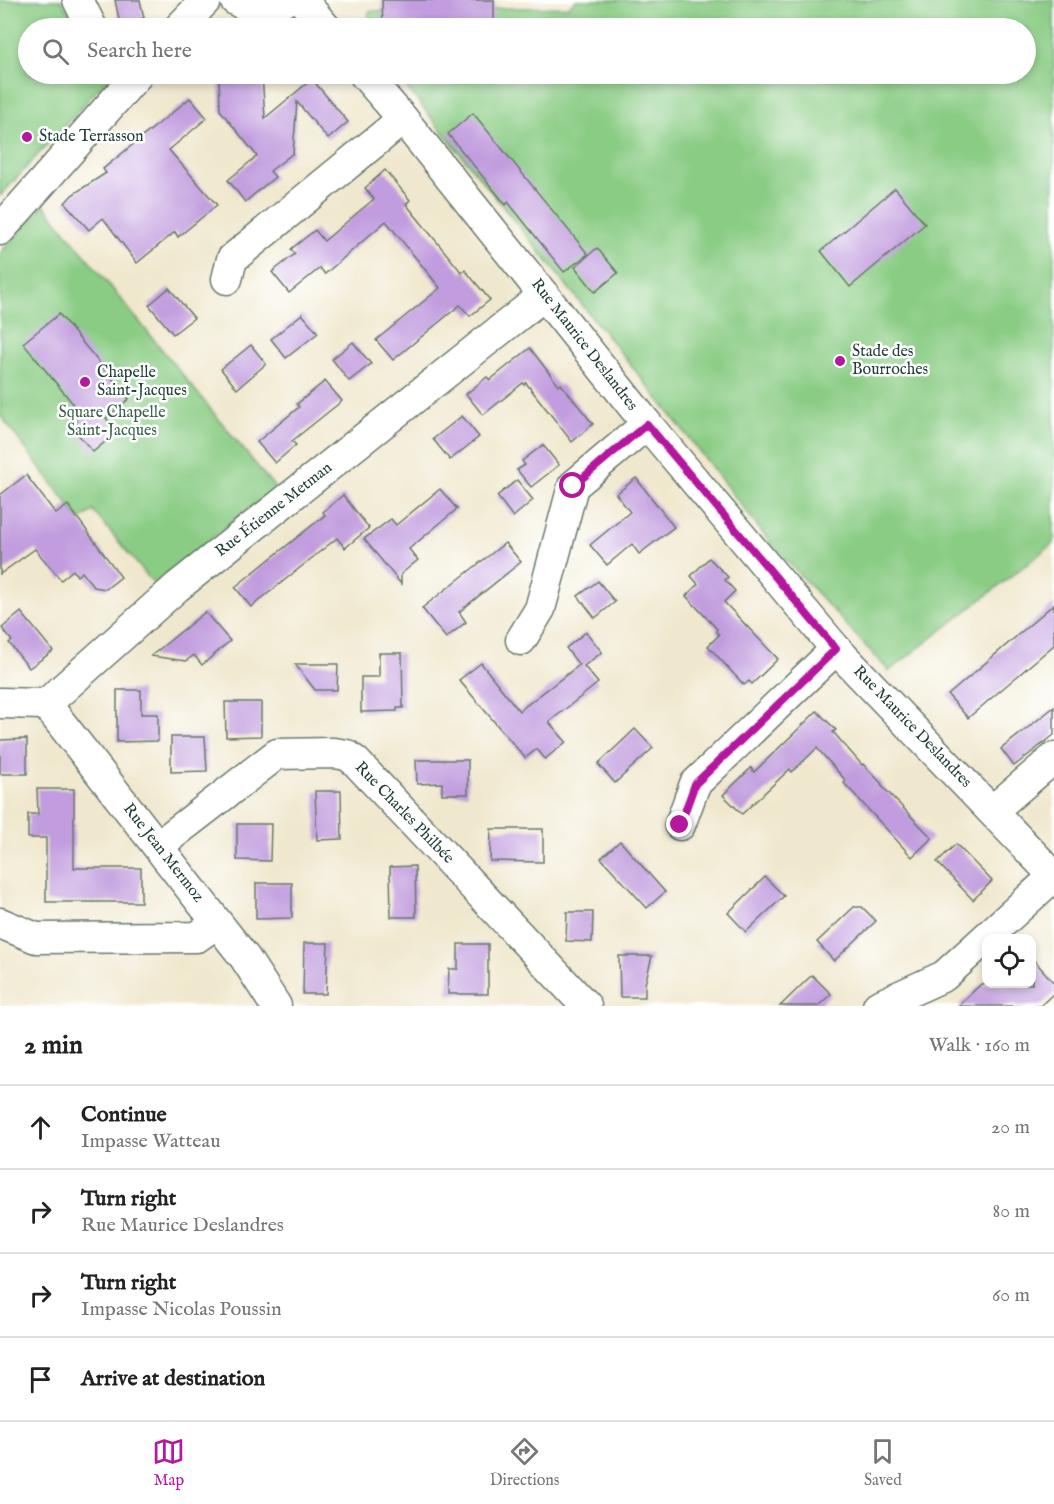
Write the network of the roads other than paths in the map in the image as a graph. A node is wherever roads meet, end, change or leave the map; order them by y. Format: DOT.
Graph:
graph roads {
  1 [pos="78,0"];
  2 [pos="206,0"];
  3 [pos="235,0"];
  4 [pos="286,0"];
  5 [pos="302,0"];
  6 [pos="87,18"];
  7 [pos="189,18"];
  8 [pos="317,18"];
  9 [pos="121,84"];
  10 [pos="373,84"];
  11 [pos="403,119"];
  12 [pos="0,230"];
  13 [pos="227,279"];
  14 [pos="544,295"];
  15 [pos="647,424"];
  16 [pos="521,640"];
  17 [pos="836,649"];
  18 [pos="0,703"];
  19 [pos="46,704"];
  20 [pos="1054,758"];
  21 [pos="992,811"];
  22 [pos="680,825"];
  23 [pos="159,846"];
  24 [pos="1054,876"];
  25 [pos="0,923"];
  26 [pos="217,923"];
  27 [pos="276,1006"];
  28 [pos="586,1006"];
  29 [pos="878,1006"];
  1 -- 6 [label="street"];
  2 -- 7 [label="street"];
  3 -- 4 [label="street"];
  5 -- 8 [label="street"];
  9 -- 12 [label="street"];
  10 -- 11 [label="street, Rue Maurice Deslandres"];
  11 -- 13 [label="street"];
  11 -- 14 [label="street, Rue Maurice Deslandres"];
  14 -- 15 [label="street, Rue Maurice Deslandres"];
  14 -- 19 [label="street, Rue Étienne Metman"];
  15 -- 16 [label="street"];
  15 -- 17 [label="street, Rue Maurice Deslandres"];
  17 -- 21 [label="street, Rue Maurice Deslandres"];
  17 -- 22 [label="street"];
  18 -- 19 [label="street"];
  19 -- 23 [label="street, Rue Jean Mermoz"];
  20 -- 21 [label="street"];
  21 -- 24 [label="street, Rue Maurice Deslandres"];
  23 -- 26 [label="street, Rue Jean Mermoz"];
  23 -- 28 [label="street, Rue Charles Philbée"];
  24 -- 29 [label="street"];
  25 -- 26 [label="street"];
  26 -- 27 [label="street, Rue Jean Mermoz"];
}
